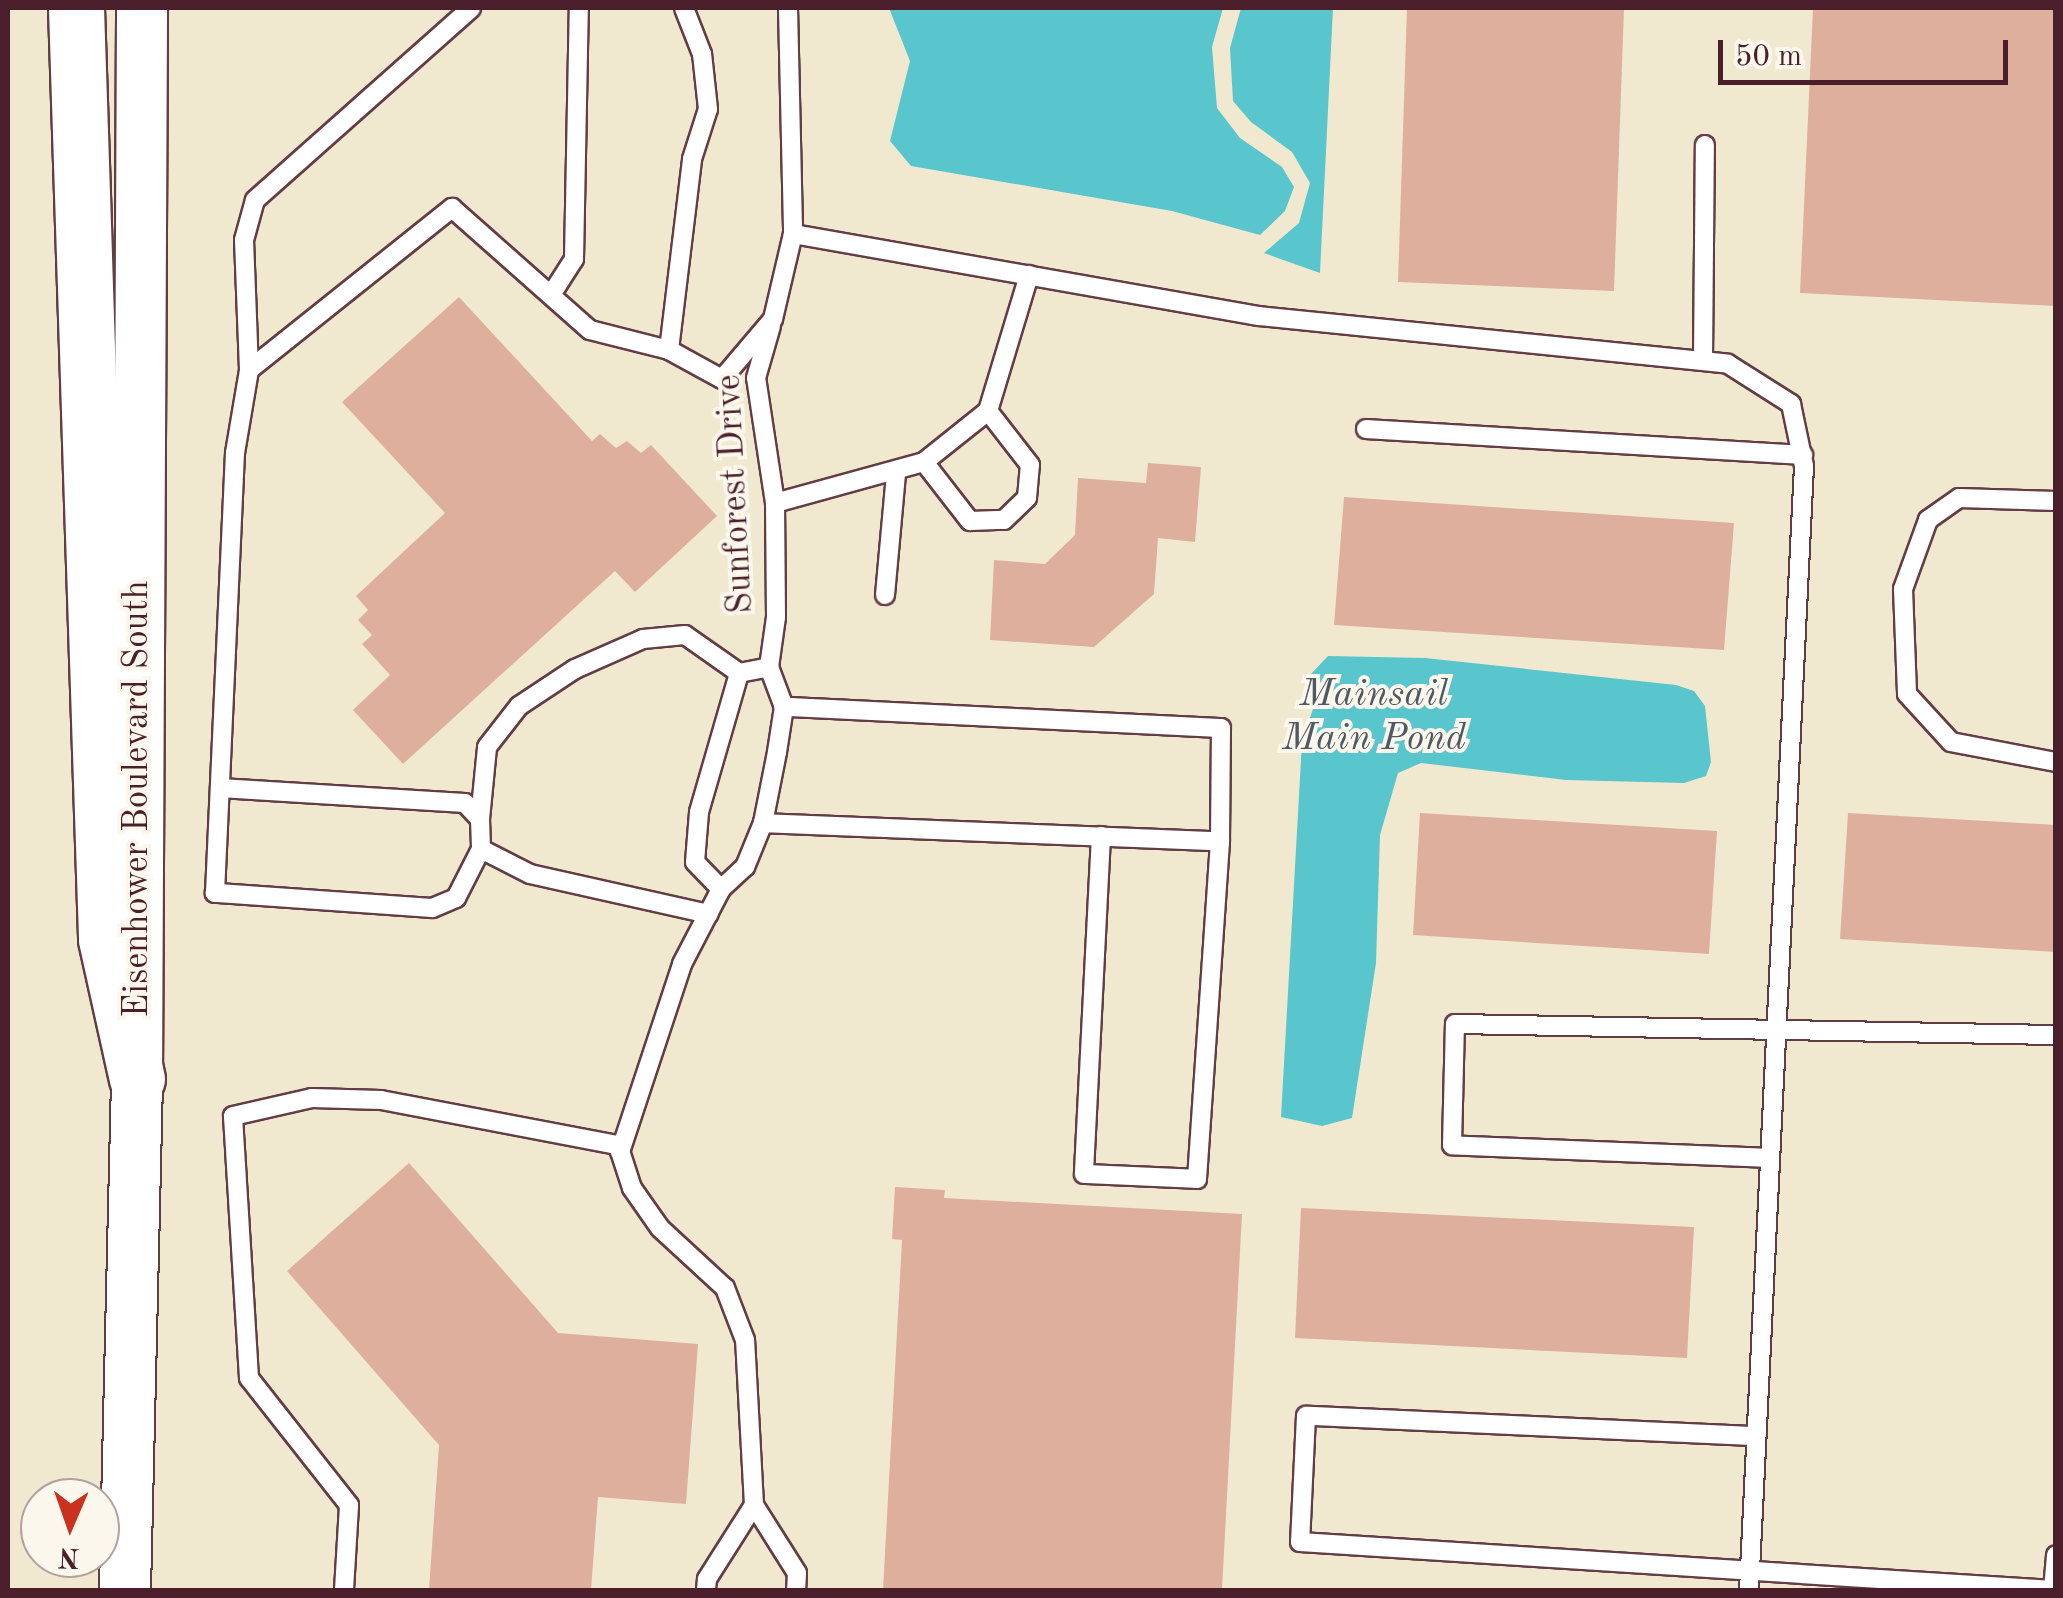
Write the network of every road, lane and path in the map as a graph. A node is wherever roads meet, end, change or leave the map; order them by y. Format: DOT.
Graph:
graph roads {
  1 [pos="76,8"];
  2 [pos="142,8"];
  3 [pos="471,8"];
  4 [pos="578,8"];
  5 [pos="684,8"];
  6 [pos="788,8"];
  7 [pos="1705,145"];
  8 [pos="793,234"];
  9 [pos="1029,275"];
  10 [pos="551,296"];
  11 [pos="773,319"];
  12 [pos="669,350"];
  13 [pos="1703,360"];
  14 [pos="249,370"];
  15 [pos="988,410"];
  16 [pos="1366,429"];
  17 [pos="1803,454"];
  18 [pos="924,462"];
  19 [pos="896,473"];
  20 [pos="2056,501"];
  21 [pos="775,502"];
  22 [pos="885,595"];
  23 [pos="769,667"];
  24 [pos="740,674"];
  25 [pos="784,707"];
  26 [pos="2056,762"];
  27 [pos="220,788"];
  28 [pos="480,819"];
  29 [pos="764,823"];
  30 [pos="1101,836"];
  31 [pos="1220,840"];
  32 [pos="482,849"];
  33 [pos="721,889"];
  34 [pos="709,914"];
  35 [pos="1772,1032"];
  36 [pos="2056,1035"];
  37 [pos="137,1080"];
  38 [pos="622,1146"];
  39 [pos="1769,1158"];
  40 [pos="1754,1436"];
  41 [pos="754,1505"];
  42 [pos="2056,1555"];
  43 [pos="1750,1570"];
  44 [pos="125,1590"];
  45 [pos="344,1590"];
  46 [pos="706,1590"];
  47 [pos="796,1590"];
  48 [pos="1749,1590"];
  1 -- 37 [label="highway"];
  2 -- 37 [label="main road, Eisenhower Boulevard South"];
  3 -- 14 [label="lane"];
  4 -- 10 [label="lane"];
  5 -- 12 [label="lane"];
  6 -- 8 [label="lane, Sunforest Drive"];
  7 -- 13 [label="lane"];
  8 -- 9 [label="lane"];
  8 -- 11 [label="lane, Sunforest Drive"];
  9 -- 13 [label="lane"];
  9 -- 15 [label="lane"];
  10 -- 12 [label="lane"];
  10 -- 14 [label="lane"];
  11 -- 12 [label="lane"];
  11 -- 21 [label="lane, Sunforest Drive"];
  13 -- 17 [label="lane"];
  14 -- 27 [label="lane"];
  15 -- 18 [label="lane"];
  15 -- 18 [label="lane"];
  16 -- 17 [label="lane"];
  17 -- 35 [label="lane"];
  18 -- 19 [label="lane"];
  19 -- 21 [label="lane"];
  19 -- 22 [label="lane"];
  20 -- 26 [label="lane"];
  21 -- 23 [label="lane, Sunforest Drive"];
  23 -- 24 [label="lane"];
  23 -- 25 [label="lane, Sunforest Drive"];
  24 -- 28 [label="lane"];
  24 -- 33 [label="lane"];
  25 -- 29 [label="lane"];
  25 -- 31 [label="lane"];
  27 -- 28 [label="lane"];
  27 -- 32 [label="lane"];
  28 -- 32 [label="lane"];
  29 -- 30 [label="lane"];
  29 -- 33 [label="lane"];
  30 -- 31 [label="lane"];
  30 -- 31 [label="lane"];
  32 -- 34 [label="lane"];
  33 -- 34 [label="lane"];
  34 -- 38 [label="lane"];
  35 -- 36 [label="lane"];
  35 -- 39 [label="lane"];
  35 -- 39 [label="lane"];
  37 -- 44 [label="main road, Eisenhower Boulevard South"];
  38 -- 41 [label="lane"];
  38 -- 45 [label="lane"];
  39 -- 40 [label="lane"];
  40 -- 43 [label="lane"];
  40 -- 43 [label="lane"];
  41 -- 46 [label="lane"];
  41 -- 47 [label="lane"];
  42 -- 43 [label="lane"];
  43 -- 48 [label="lane"];
}
